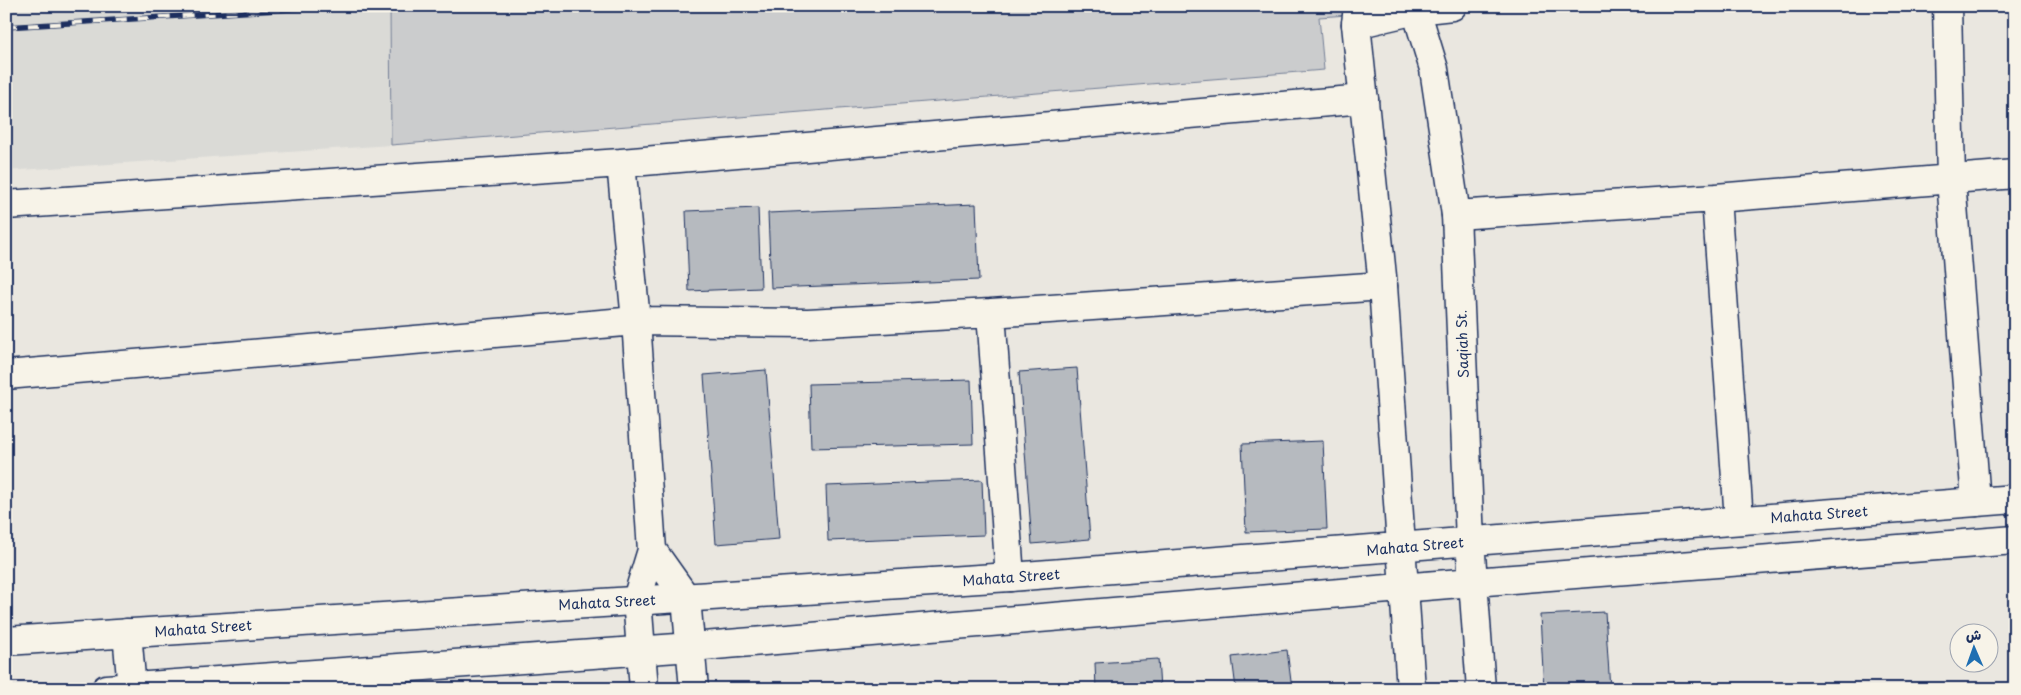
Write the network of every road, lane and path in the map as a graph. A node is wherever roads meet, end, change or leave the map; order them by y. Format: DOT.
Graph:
graph roads {
  1 [pos="1452,6"];
  2 [pos="1947,6"];
  3 [pos="1413,8"];
  4 [pos="1357,15"];
  5 [pos="1364,98"];
  6 [pos="620,164"];
  7 [pos="2015,174"];
  8 [pos="1951,179"];
  9 [pos="1716,198"];
  10 [pos="6,205"];
  11 [pos="1456,215"];
  12 [pos="1383,286"];
  13 [pos="991,313"];
  14 [pos="636,321"];
  15 [pos="6,375"];
  16 [pos="2015,499"];
  17 [pos="1976,502"];
  18 [pos="1740,520"];
  19 [pos="2015,540"];
  20 [pos="1470,541"];
  21 [pos="1401,547"];
  22 [pos="652,550"];
  23 [pos="1010,577"];
  24 [pos="1473,582"];
  25 [pos="1404,588"];
  26 [pos="686,598"];
  27 [pos="637,600"];
  28 [pos="127,633"];
  29 [pos="6,641"];
  30 [pos="691,647"];
  31 [pos="642,650"];
  32 [pos="123,688"];
  33 [pos="644,689"];
  34 [pos="694,689"];
  35 [pos="1411,689"];
  36 [pos="1481,689"];
  1 -- 3 [label="main road"];
  2 -- 8 [label="main road"];
  3 -- 4 [label="main road"];
  3 -- 11 [label="main road, Saqiah St."];
  4 -- 5 [label="main road"];
  5 -- 6 [label="main road"];
  5 -- 12 [label="main road"];
  6 -- 10 [label="main road"];
  6 -- 14 [label="main road"];
  7 -- 8 [label="main road"];
  8 -- 9 [label="main road"];
  8 -- 17 [label="main road"];
  9 -- 11 [label="main road"];
  9 -- 18 [label="main road"];
  11 -- 20 [label="main road, Saqiah St."];
  12 -- 13 [label="main road"];
  12 -- 21 [label="main road"];
  13 -- 14 [label="main road"];
  13 -- 23 [label="main road"];
  14 -- 15 [label="main road"];
  14 -- 22 [label="main road"];
  16 -- 17 [label="main road, Mahata Street"];
  17 -- 18 [label="main road, Mahata Street"];
  18 -- 20 [label="main road, Mahata Street"];
  19 -- 24 [label="main road"];
  20 -- 21 [label="main road, Mahata Street"];
  20 -- 24 [label="main road, Saqiah St."];
  21 -- 23 [label="main road, Mahata Street"];
  21 -- 25 [label="main road"];
  22 -- 26 [label="main road"];
  22 -- 27 [label="main road"];
  23 -- 26 [label="main road, Mahata Street"];
  24 -- 25 [label="main road"];
  24 -- 36 [label="main road, Saqiah St."];
  25 -- 30 [label="main road"];
  25 -- 35 [label="main road"];
  26 -- 27 [label="main road, Mahata Street"];
  26 -- 30 [label="main road"];
  27 -- 28 [label="main road, Mahata Street"];
  27 -- 31 [label="main road"];
  28 -- 29 [label="main road, Mahata Street"];
  28 -- 32 [label="main road"];
  30 -- 31 [label="main road"];
  30 -- 34 [label="main road"];
  31 -- 32 [label="main road"];
  31 -- 33 [label="main road"];
}
